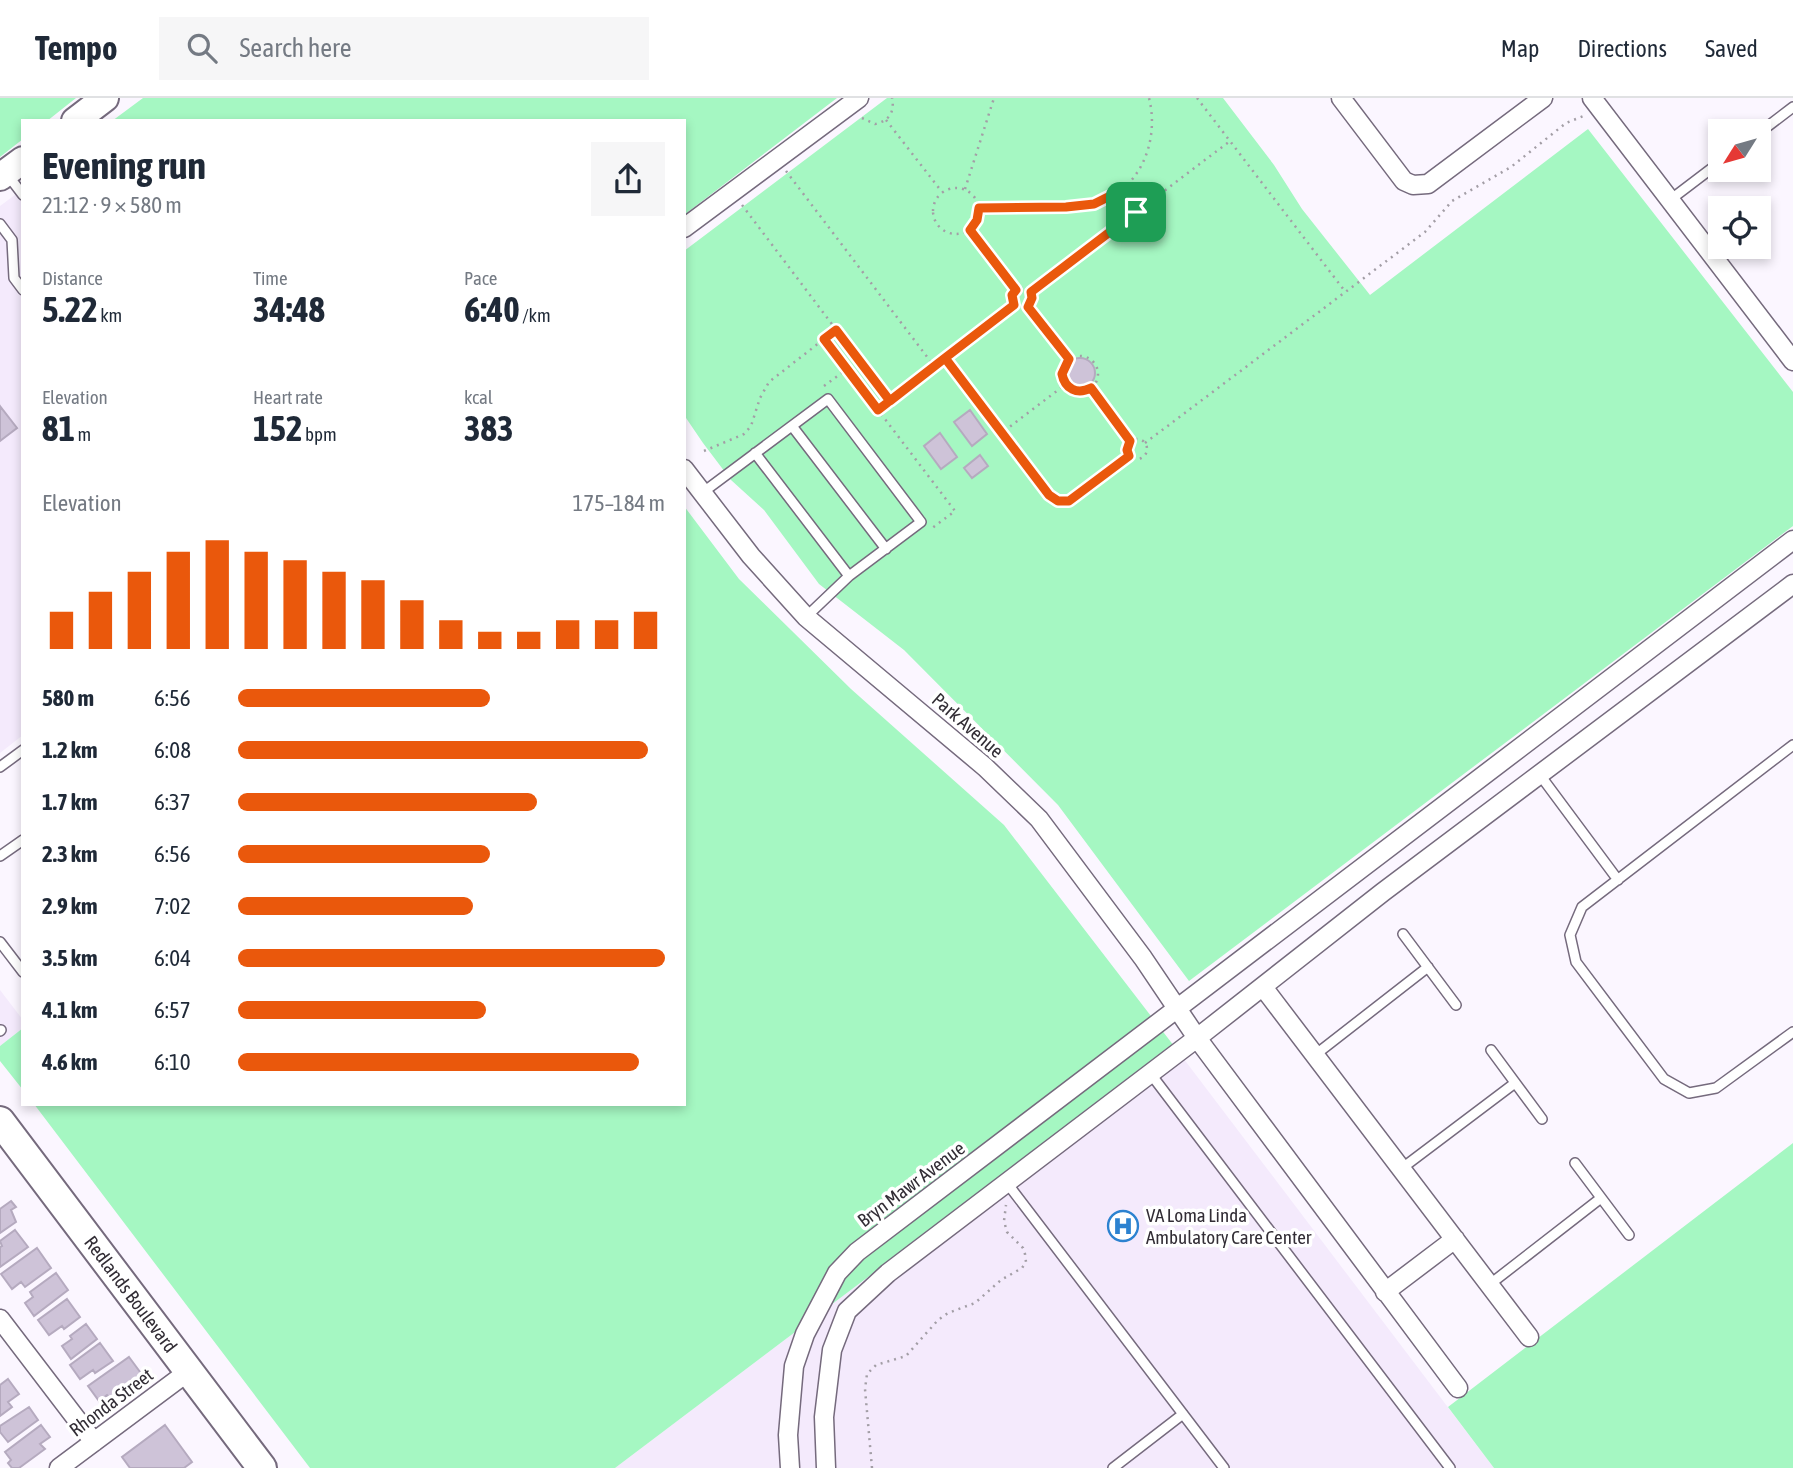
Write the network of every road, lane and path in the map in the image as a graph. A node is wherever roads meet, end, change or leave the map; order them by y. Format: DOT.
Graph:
graph roads {
  1 [pos="105,98"];
  2 [pos="892,98"];
  3 [pos="994,98"];
  4 [pos="1149,98"];
  5 [pos="1197,98"];
  6 [pos="1341,98"];
  7 [pos="1543,98"];
  8 [pos="1598,106"];
  9 [pos="859,107"];
  10 [pos="1793,107"];
  11 [pos="78,119"];
  12 [pos="886,120"];
  13 [pos="1771,124"];
  14 [pos="1230,141"];
  15 [pos="9,170"];
  16 [pos="786,171"];
  17 [pos="1708,171"];
  18 [pos="965,189"];
  19 [pos="21,191"];
  20 [pos="1120,191"];
  21 [pos="942,192"];
  22 [pos="1448,197"];
  23 [pos="1670,200"];
  24 [pos="1452,201"];
  25 [pos="741,205"];
  26 [pos="979,208"];
  27 [pos="1136,212"];
  28 [pos="0,224"];
  29 [pos="686,227"];
  30 [pos="970,230"];
  31 [pos="21,287"];
  32 [pos="1016,290"];
  33 [pos="1344,290"];
  34 [pos="1031,292"];
  35 [pos="1014,305"];
  36 [pos="1028,307"];
  37 [pos="836,330"];
  38 [pos="824,339"];
  39 [pos="945,358"];
  40 [pos="1069,359"];
  41 [pos="1793,361"];
  42 [pos="934,366"];
  43 [pos="1066,384"];
  44 [pos="1091,388"];
  45 [pos="890,401"];
  46 [pos="792,426"];
  47 [pos="1001,434"];
  48 [pos="1130,441"];
  49 [pos="1145,443"];
  50 [pos="704,451"];
  51 [pos="755,453"];
  52 [pos="1129,456"];
  53 [pos="686,472"];
  54 [pos="939,480"];
  55 [pos="934,484"];
  56 [pos="702,493"];
  57 [pos="1793,540"];
  58 [pos="886,549"];
  59 [pos="849,576"];
  60 [pos="1793,584"];
  61 [pos="806,617"];
  62 [pos="1793,745"];
  63 [pos="1520,749"];
  64 [pos="21,751"];
  65 [pos="0,767"];
  66 [pos="1540,775"];
  67 [pos="21,840"];
  68 [pos="0,856"];
  69 [pos="1618,880"];
  70 [pos="1403,934"];
  71 [pos="0,942"];
  72 [pos="1428,967"];
  73 [pos="21,969"];
  74 [pos="1263,987"];
  75 [pos="1456,1005"];
  76 [pos="1177,1007"];
  77 [pos="1793,1032"];
  78 [pos="1197,1038"];
  79 [pos="1492,1051"];
  80 [pos="1315,1055"];
  81 [pos="1150,1073"];
  82 [pos="1515,1083"];
  83 [pos="1542,1119"];
  84 [pos="0,1121"];
  85 [pos="1575,1163"];
  86 [pos="1401,1169"];
  87 [pos="1007,1183"];
  88 [pos="1601,1198"];
  89 [pos="1006,1205"];
  90 [pos="1629,1235"];
  91 [pos="1455,1239"];
  92 [pos="1489,1285"];
  93 [pos="1385,1293"];
  94 [pos="0,1319"];
  95 [pos="1529,1337"];
  96 [pos="189,1371"];
  97 [pos="1458,1388"];
  98 [pos="1183,1414"];
  99 [pos="94,1442"];
  100 [pos="59,1468"];
  101 [pos="262,1468"];
  102 [pos="790,1468"];
  103 [pos="826,1468"];
  104 [pos="872,1468"];
  105 [pos="1113,1468"];
  106 [pos="1224,1468"];
  107 [pos="1450,1468"];
  1 -- 11 [label="main road"];
  2 -- 12 [label="path"];
  3 -- 18 [label="path"];
  4 -- 20 [label="path"];
  5 -- 14 [label="path"];
  6 -- 7 [label="street"];
  8 -- 23 [label="street"];
  8 -- 24 [label="path"];
  9 -- 12 [label="path"];
  9 -- 29 [label="street"];
  10 -- 13 [label="lane"];
  12 -- 21 [label="path"];
  14 -- 27 [label="path"];
  14 -- 33 [label="path"];
  15 -- 19 [label="lane"];
  16 -- 42 [label="path"];
  17 -- 23 [label="lane"];
  18 -- 21 [label="path"];
  18 -- 26 [label="path"];
  20 -- 26 [label="path"];
  20 -- 27 [label="path"];
  21 -- 30 [label="path"];
  22 -- 24 [label="path"];
  23 -- 41 [label="street"];
  24 -- 33 [label="path"];
  25 -- 37 [label="path"];
  26 -- 30 [label="path"];
  27 -- 34 [label="path"];
  28 -- 31 [label="lane"];
  30 -- 32 [label="path"];
  32 -- 34 [label="path"];
  32 -- 35 [label="path"];
  33 -- 49 [label="path"];
  34 -- 36 [label="path"];
  35 -- 36 [label="path"];
  35 -- 39 [label="path"];
  36 -- 40 [label="path"];
  37 -- 38 [label="path"];
  37 -- 45 [label="path"];
  38 -- 45 [label="path"];
  38 -- 50 [label="path"];
  39 -- 42 [label="path"];
  39 -- 47 [label="path"];
  40 -- 43 [label="path"];
  40 -- 44 [label="path"];
  42 -- 45 [label="path"];
  43 -- 44 [label="path"];
  43 -- 47 [label="path"];
  44 -- 48 [label="path"];
  46 -- 51 [label="lane"];
  46 -- 58 [label="lane"];
  46 -- 58 [label="lane"];
  47 -- 52 [label="path"];
  48 -- 49 [label="path"];
  48 -- 52 [label="path"];
  49 -- 52 [label="path"];
  51 -- 56 [label="lane"];
  51 -- 59 [label="lane"];
  53 -- 56 [label="street, Park Avenue"];
  54 -- 55 [label="path"];
  56 -- 61 [label="street, Park Avenue"];
  57 -- 63 [label="street, Bryn Mawr Avenue"];
  58 -- 59 [label="lane"];
  59 -- 61 [label="lane"];
  60 -- 66 [label="street"];
  61 -- 76 [label="street, Park Avenue"];
  62 -- 69 [label="lane"];
  63 -- 66 [label="street"];
  63 -- 76 [label="street, Bryn Mawr Avenue"];
  64 -- 65 [label="lane"];
  66 -- 69 [label="lane"];
  66 -- 74 [label="street"];
  67 -- 68 [label="lane"];
  69 -- 77 [label="lane"];
  70 -- 72 [label="lane"];
  71 -- 73 [label="lane"];
  72 -- 75 [label="lane"];
  72 -- 80 [label="lane"];
  74 -- 78 [label="street"];
  74 -- 80 [label="street"];
  76 -- 78 [label="street, Park Avenue"];
  76 -- 102 [label="street, Bryn Mawr Avenue"];
  78 -- 81 [label="street"];
  78 -- 93 [label="street, Park Avenue"];
  79 -- 82 [label="lane"];
  80 -- 86 [label="street"];
  81 -- 87 [label="street"];
  81 -- 107 [label="lane"];
  82 -- 83 [label="lane"];
  82 -- 86 [label="lane"];
  84 -- 96 [label="main road, Redlands Boulevard"];
  85 -- 88 [label="lane"];
  86 -- 91 [label="street"];
  87 -- 98 [label="lane"];
  87 -- 103 [label="street"];
  88 -- 90 [label="lane"];
  88 -- 92 [label="lane"];
  89 -- 104 [label="path"];
  91 -- 92 [label="street"];
  91 -- 93 [label="street"];
  92 -- 95 [label="street"];
  93 -- 97 [label="street, Park Avenue"];
  94 -- 99 [label="street"];
  96 -- 99 [label="street, Rhonda Street"];
  96 -- 101 [label="main road, Redlands Boulevard"];
  98 -- 105 [label="lane"];
  98 -- 106 [label="lane"];
  99 -- 100 [label="street, Rhonda Street"];
}
